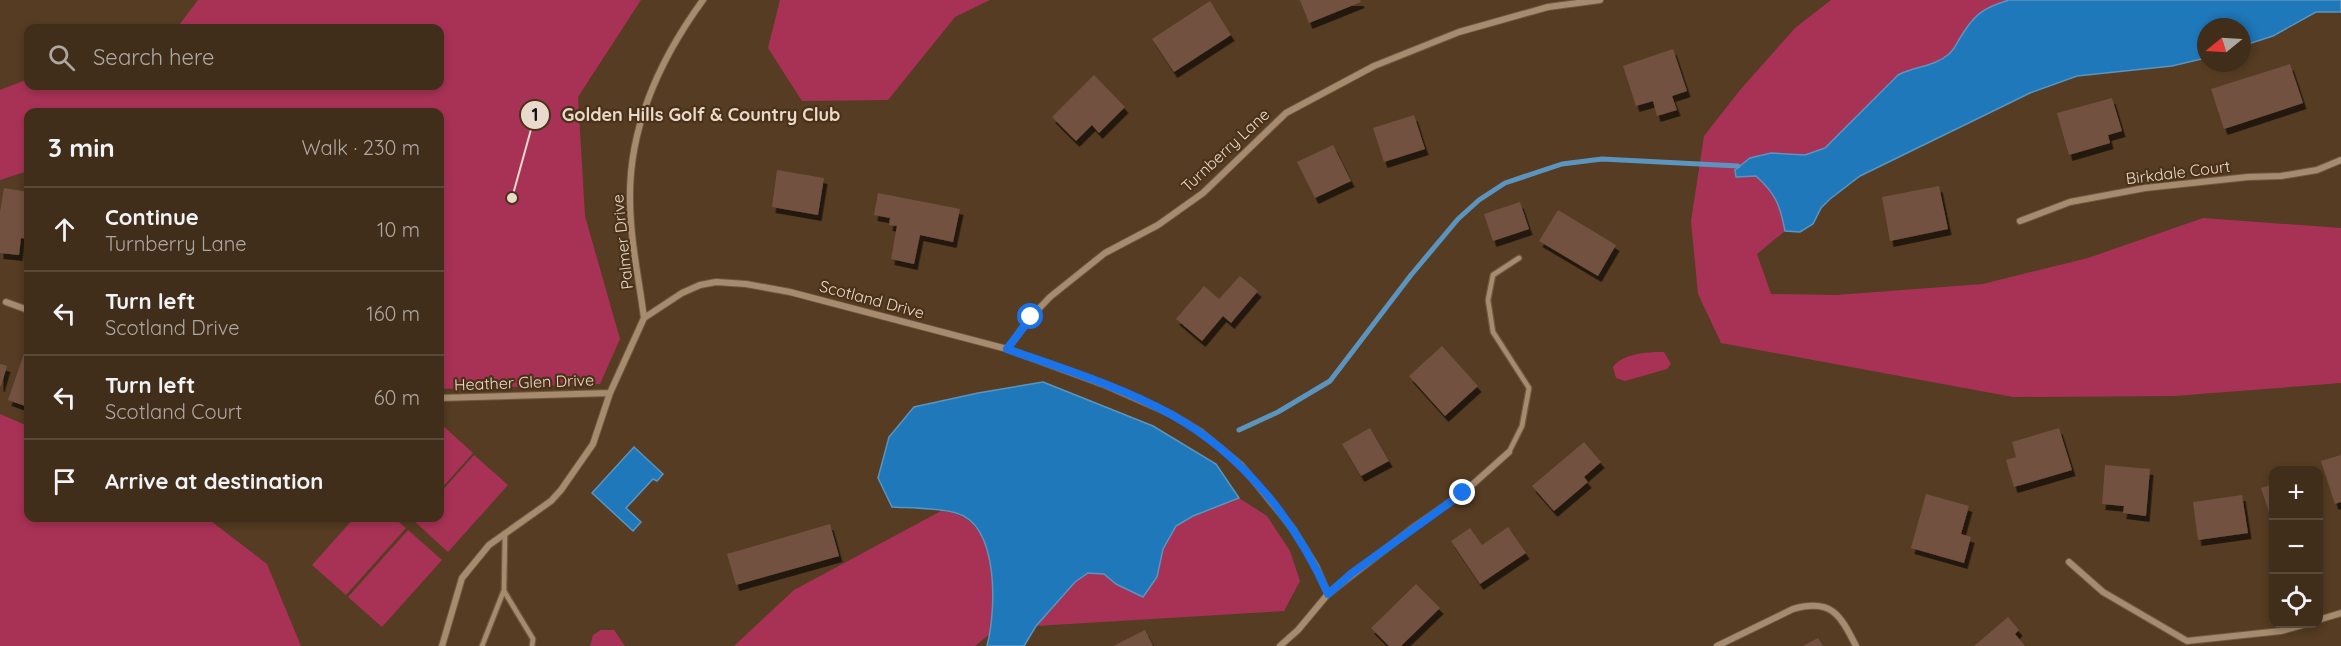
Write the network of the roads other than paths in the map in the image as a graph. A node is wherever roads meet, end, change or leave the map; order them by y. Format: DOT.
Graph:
graph roads {
  1 [pos="703,0"];
  2 [pos="1600,0"];
  3 [pos="2341,160"];
  4 [pos="2020,221"];
  5 [pos="1519,258"];
  6 [pos="6,302"];
  7 [pos="24,309"];
  8 [pos="644,318"];
  9 [pos="1007,349"];
  10 [pos="610,393"];
  11 [pos="444,398"];
  12 [pos="1509,452"];
  13 [pos="505,533"];
  14 [pos="2069,562"];
  15 [pos="504,590"];
  16 [pos="1328,594"];
  17 [pos="2341,612"];
  18 [pos="2323,619"];
  19 [pos="2294,628"];
  20 [pos="442,646"];
  21 [pos="482,646"];
  22 [pos="532,646"];
  23 [pos="1280,646"];
  24 [pos="1717,646"];
  25 [pos="1856,646"];
  1 -- 8 [label="street, Palmer Drive"];
  2 -- 9 [label="street, Turnberry Lane"];
  3 -- 4 [label="street, Birkdale Court"];
  5 -- 12 [label="lane"];
  6 -- 7 [label="street"];
  8 -- 9 [label="street, Scotland Drive"];
  8 -- 10 [label="street"];
  9 -- 16 [label="street, Scotland Drive"];
  10 -- 11 [label="street, Heather Glen Drive"];
  10 -- 13 [label="street"];
  12 -- 16 [label="street"];
  13 -- 15 [label="lane"];
  13 -- 20 [label="street"];
  14 -- 19 [label="street"];
  15 -- 21 [label="lane"];
  15 -- 22 [label="lane"];
  16 -- 23 [label="street"];
  17 -- 18 [label="street"];
  24 -- 25 [label="street"];
}
